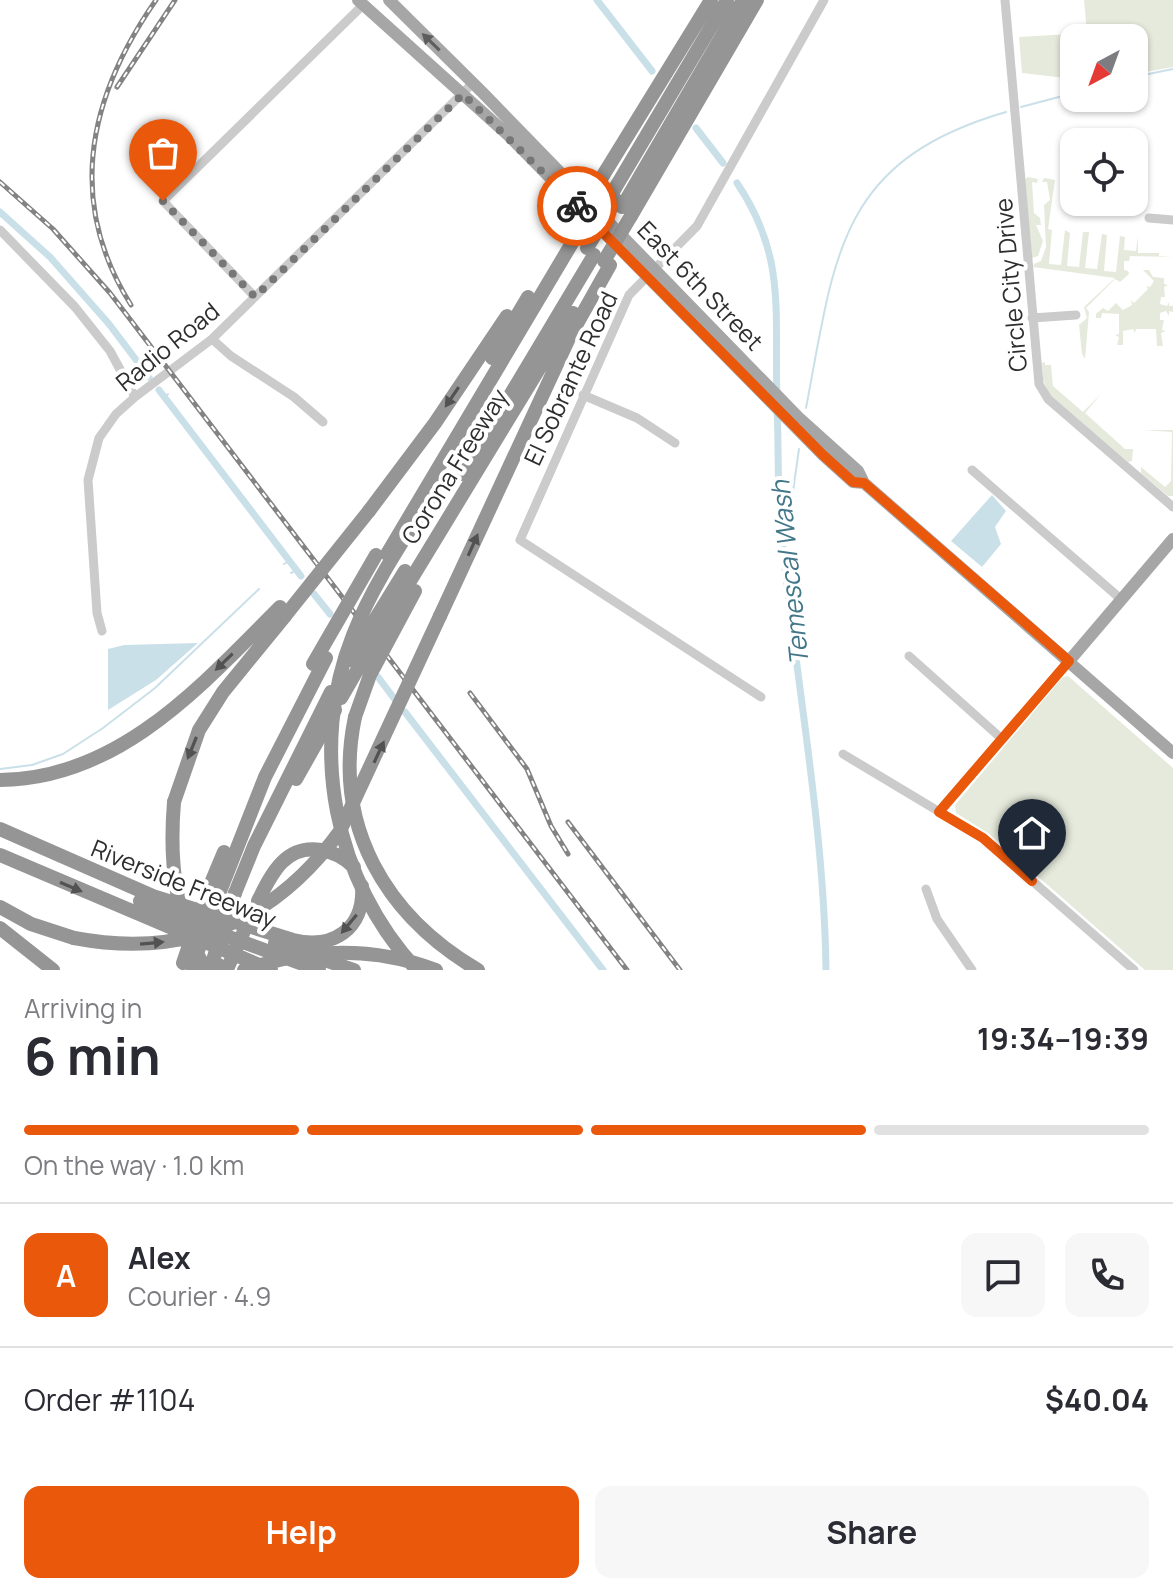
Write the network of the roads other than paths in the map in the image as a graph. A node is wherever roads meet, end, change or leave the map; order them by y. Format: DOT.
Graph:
graph roads {
  1 [pos="389,0"];
  2 [pos="711,0"];
  3 [pos="720,0"];
  4 [pos="727,0"];
  5 [pos="735,0"];
  6 [pos="743,0"];
  7 [pos="757,0"];
  8 [pos="824,0"];
  9 [pos="1005,0"];
  10 [pos="360,2"];
  11 [pos="685,79"];
  12 [pos="473,83"];
  13 [pos="463,94"];
  14 [pos="660,121"];
  15 [pos="614,198"];
  16 [pos="1149,218"];
  17 [pos="1173,220"];
  18 [pos="0,230"];
  19 [pos="588,249"];
  20 [pos="650,274"];
  21 [pos="532,290"];
  22 [pos="255,297"];
  23 [pos="1076,315"];
  24 [pos="1032,318"];
  25 [pos="212,339"];
  26 [pos="583,395"];
  27 [pos="135,397"];
  28 [pos="323,422"];
  29 [pos="675,443"];
  30 [pos="972,470"];
  31 [pos="446,478"];
  32 [pos="864,483"];
  33 [pos="1173,507"];
  34 [pos="1173,539"];
  35 [pos="379,559"];
  36 [pos="409,583"];
  37 [pos="1122,600"];
  38 [pos="282,612"];
  39 [pos="102,631"];
  40 [pos="909,656"];
  41 [pos="1069,661"];
  42 [pos="761,697"];
  43 [pos="1002,739"];
  44 [pos="1173,753"];
  45 [pos="843,754"];
  46 [pos="0,780"];
  47 [pos="939,812"];
  48 [pos="0,829"];
  49 [pos="0,840"];
  50 [pos="0,855"];
  51 [pos="926,889"];
  52 [pos="146,894"];
  53 [pos="245,897"];
  54 [pos="0,907"];
  55 [pos="0,928"];
  56 [pos="211,967"];
  57 [pos="53,970"];
  58 [pos="256,970"];
  59 [pos="271,970"];
  60 [pos="319,970"];
  61 [pos="354,970"];
  62 [pos="417,970"];
  63 [pos="427,970"];
  64 [pos="436,970"];
  65 [pos="478,970"];
  66 [pos="972,970"];
  67 [pos="1134,970"];
  12 -- 1 [label="main road, East 6th Street, one-way"];
  2 -- 11 [label="highway, Corona Freeway"];
  3 -- 11 [label="highway"];
  4 -- 11 [label="highway"];
  5 -- 11 [label="highway"];
  6 -- 11 [label="highway"];
  7 -- 11 [label="highway, Corona Freeway"];
  8 -- 20 [label="street, El Sobrante Road"];
  9 -- 24 [label="street, Circle City Drive"];
  10 -- 13 [label="main road, East 6th Street"];
  10 -- 22 [label="street"];
  11 -- 14 [label="highway, Corona Freeway"];
  11 -- 14 [label="highway, Corona Freeway"];
  12 -- 13 [label="street, Radio Road"];
  12 -- 20 [label="main road, East 6th Street"];
  13 -- 20 [label="main road, East 6th Street"];
  13 -- 22 [label="street, Radio Road"];
  14 -- 15 [label="highway, Corona Freeway"];
  14 -- 15 [label="highway, Corona Freeway"];
  14 -- 15 [label="highway"];
  15 -- 19 [label="highway, Corona Freeway, bridge"];
  15 -- 19 [label="highway"];
  15 -- 19 [label="highway, Corona Freeway, bridge"];
  16 -- 17 [label="street"];
  18 -- 27 [label="street"];
  19 -- 21 [label="highway, Corona Freeway"];
  19 -- 31 [label="highway"];
  19 -- 35 [label="highway"];
  19 -- 36 [label="highway"];
  19 -- 36 [label="highway, Corona Freeway"];
  54 -- 19 [label="highway, one-way, bridge"];
  20 -- 26 [label="street, El Sobrante Road"];
  20 -- 32 [label="main road, East 6th Street"];
  20 -- 32 [label="main road, East 6th Street"];
  21 -- 35 [label="highway, Corona Freeway"];
  21 -- 38 [label="highway, one-way, bridge"];
  22 -- 25 [label="street, Radio Road"];
  23 -- 24 [label="street"];
  24 -- 33 [label="street, Circle City Drive"];
  25 -- 27 [label="street, Radio Road"];
  25 -- 28 [label="street"];
  26 -- 29 [label="street"];
  26 -- 42 [label="street, El Sobrante Road"];
  27 -- 39 [label="street, Radio Road"];
  30 -- 37 [label="street"];
  31 -- 62 [label="highway, bridge"];
  31 -- 63 [label="highway, bridge"];
  32 -- 41 [label="main road, East 6th Street"];
  34 -- 37 [label="main road"];
  35 -- 56 [label="highway, Corona Freeway, bridge"];
  36 -- 53 [label="highway, bridge"];
  36 -- 65 [label="highway, bridge"];
  37 -- 41 [label="main road"];
  38 -- 46 [label="highway, one-way"];
  38 -- 56 [label="highway, one-way, bridge"];
  40 -- 43 [label="street"];
  41 -- 43 [label="street"];
  41 -- 44 [label="main road, East 6th Street"];
  43 -- 47 [label="street"];
  45 -- 47 [label="street"];
  47 -- 67 [label="street"];
  48 -- 52 [label="highway, Riverside Freeway"];
  49 -- 60 [label="highway"];
  50 -- 56 [label="highway, Riverside Freeway, one-way"];
  51 -- 66 [label="street"];
  53 -- 52 [label="highway, one-way"];
  52 -- 61 [label="highway, Riverside Freeway"];
  53 -- 56 [label="highway"];
  55 -- 57 [label="highway"];
  56 -- 58 [label="highway"];
  56 -- 59 [label="highway, Riverside Freeway"];
  56 -- 64 [label="highway, bridge"];
}
